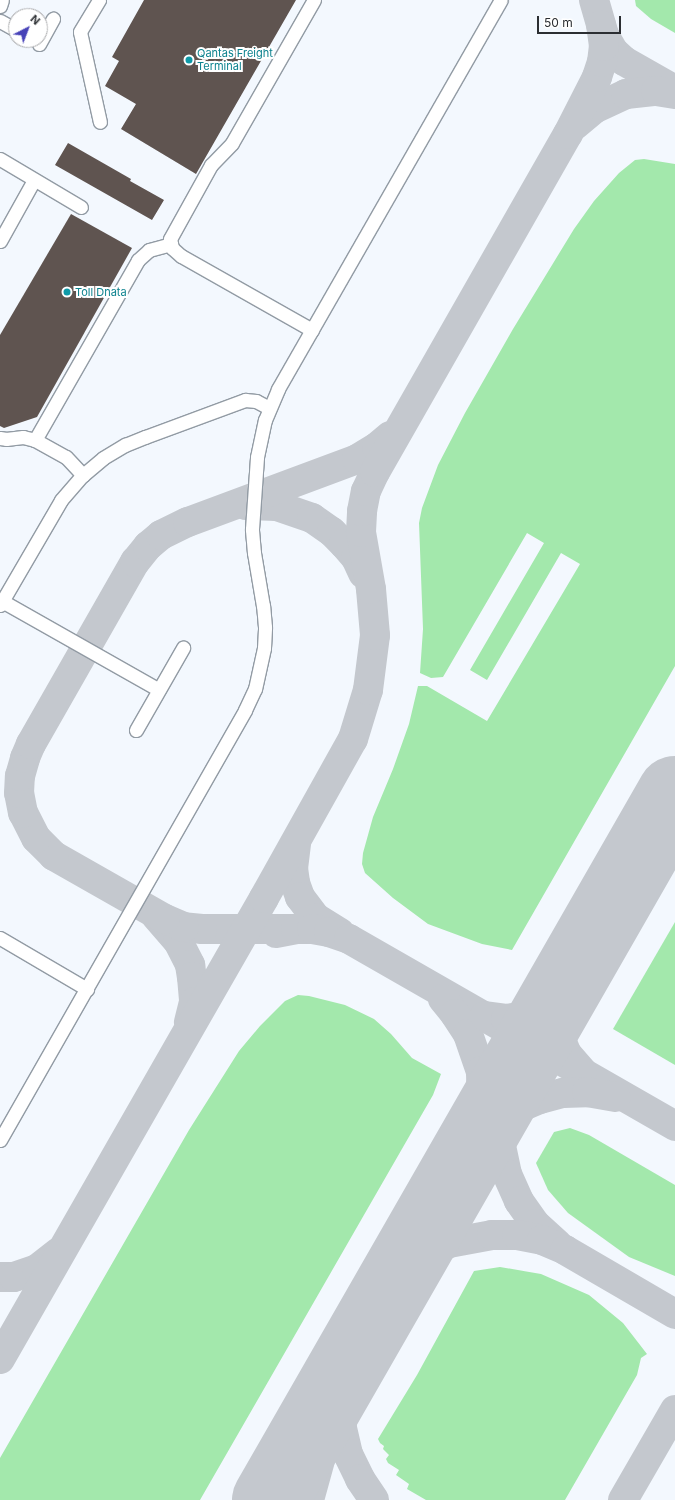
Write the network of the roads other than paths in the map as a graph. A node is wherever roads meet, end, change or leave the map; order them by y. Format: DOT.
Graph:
graph roads {
  1 [pos="2,0"];
  2 [pos="98,0"];
  3 [pos="314,0"];
  4 [pos="501,0"];
  5 [pos="0,6"];
  6 [pos="53,19"];
  7 [pos="48,29"];
  8 [pos="100,122"];
  9 [pos="0,160"];
  10 [pos="34,180"];
  11 [pos="82,207"];
  12 [pos="0,240"];
  13 [pos="171,244"];
  14 [pos="312,330"];
  15 [pos="269,408"];
  16 [pos="0,438"];
  17 [pos="35,440"];
  18 [pos="83,475"];
  19 [pos="1,603"];
  20 [pos="183,648"];
  21 [pos="159,690"];
  22 [pos="136,730"];
  23 [pos="0,938"];
  24 [pos="87,989"];
  25 [pos="0,1140"];
  1 -- 5 [label="street"];
  2 -- 8 [label="street"];
  3 -- 13 [label="street"];
  4 -- 14 [label="street"];
  6 -- 7 [label="street"];
  9 -- 10 [label="street"];
  10 -- 11 [label="street"];
  10 -- 12 [label="street"];
  13 -- 14 [label="street"];
  13 -- 17 [label="street"];
  14 -- 15 [label="street"];
  15 -- 18 [label="street"];
  15 -- 24 [label="street"];
  16 -- 17 [label="street"];
  17 -- 18 [label="street"];
  18 -- 19 [label="street"];
  19 -- 21 [label="street"];
  20 -- 21 [label="street"];
  21 -- 22 [label="street"];
  23 -- 24 [label="street"];
  24 -- 25 [label="street"];
}
